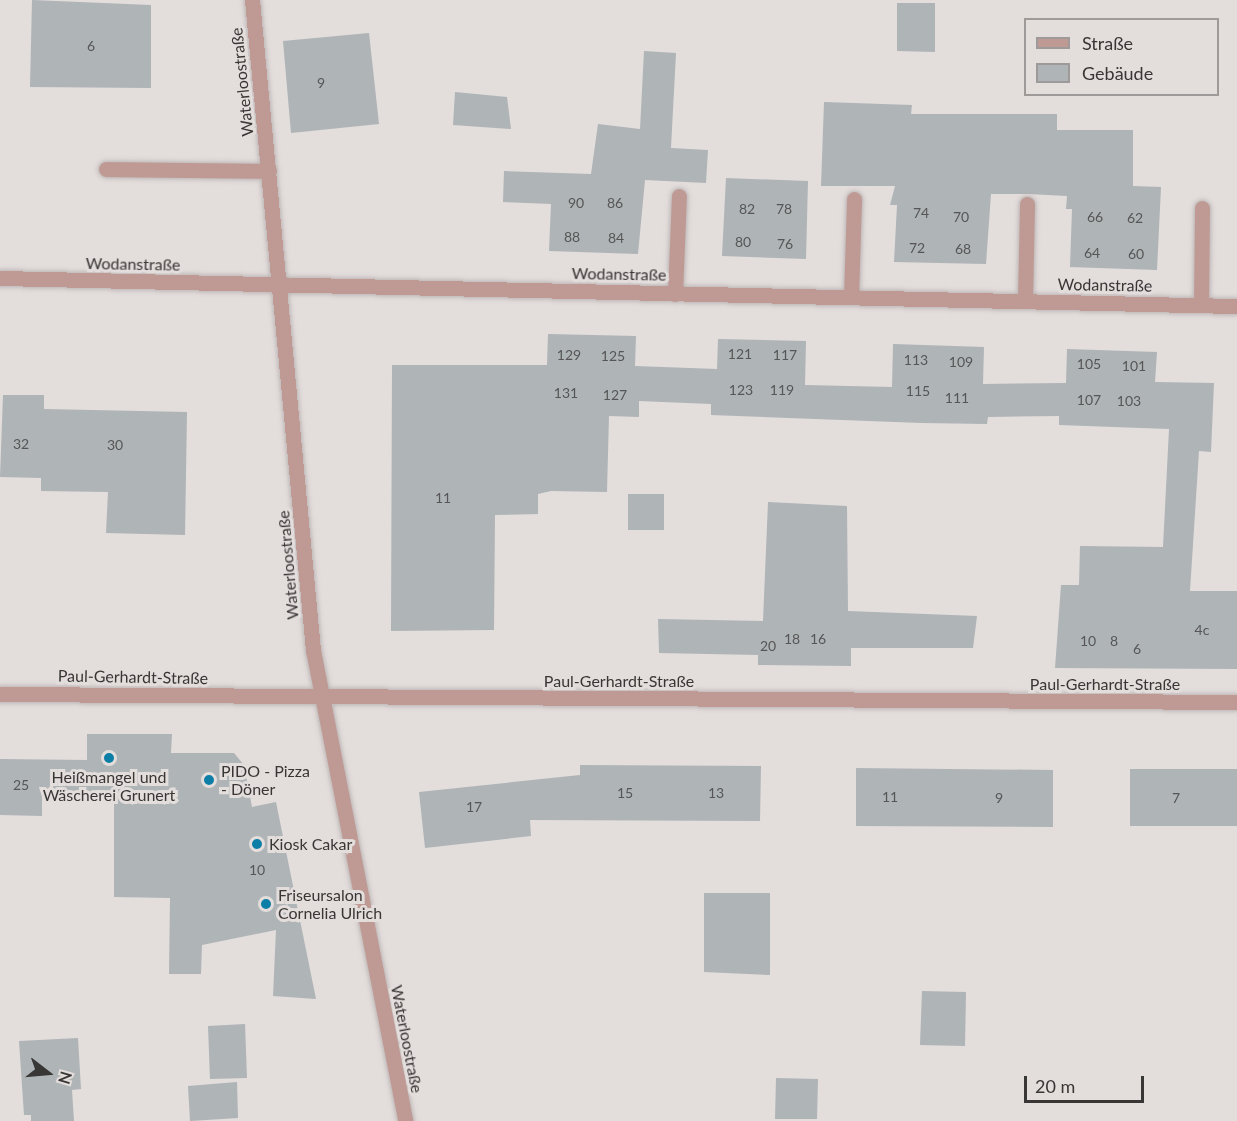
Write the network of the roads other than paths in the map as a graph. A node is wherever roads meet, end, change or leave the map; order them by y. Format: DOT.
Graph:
graph roads {
  1 [pos="252,0"];
  2 [pos="106,169"];
  3 [pos="270,171"];
  4 [pos="679,196"];
  5 [pos="854,199"];
  6 [pos="1027,204"];
  7 [pos="1202,208"];
  8 [pos="0,278"];
  9 [pos="281,285"];
  10 [pos="675,294"];
  11 [pos="851,297"];
  12 [pos="1025,301"];
  13 [pos="1201,305"];
  14 [pos="1237,306"];
  15 [pos="0,694"];
  16 [pos="322,697"];
  17 [pos="1237,702"];
  18 [pos="405,1121"];
  1 -- 3 [label="street, Waterloostraße"];
  2 -- 3 [label="street"];
  3 -- 9 [label="street, Waterloostraße"];
  4 -- 10 [label="street"];
  5 -- 11 [label="street"];
  6 -- 12 [label="street"];
  7 -- 13 [label="street"];
  8 -- 9 [label="street, Wodanstraße"];
  9 -- 10 [label="street, Wodanstraße"];
  9 -- 16 [label="street, Waterloostraße"];
  10 -- 11 [label="street, Wodanstraße"];
  11 -- 12 [label="street, Wodanstraße"];
  12 -- 13 [label="street, Wodanstraße"];
  13 -- 14 [label="street, Wodanstraße"];
  15 -- 16 [label="street, Paul-Gerhardt-Straße"];
  16 -- 17 [label="street, Paul-Gerhardt-Straße"];
  16 -- 18 [label="street, Waterloostraße"];
}
